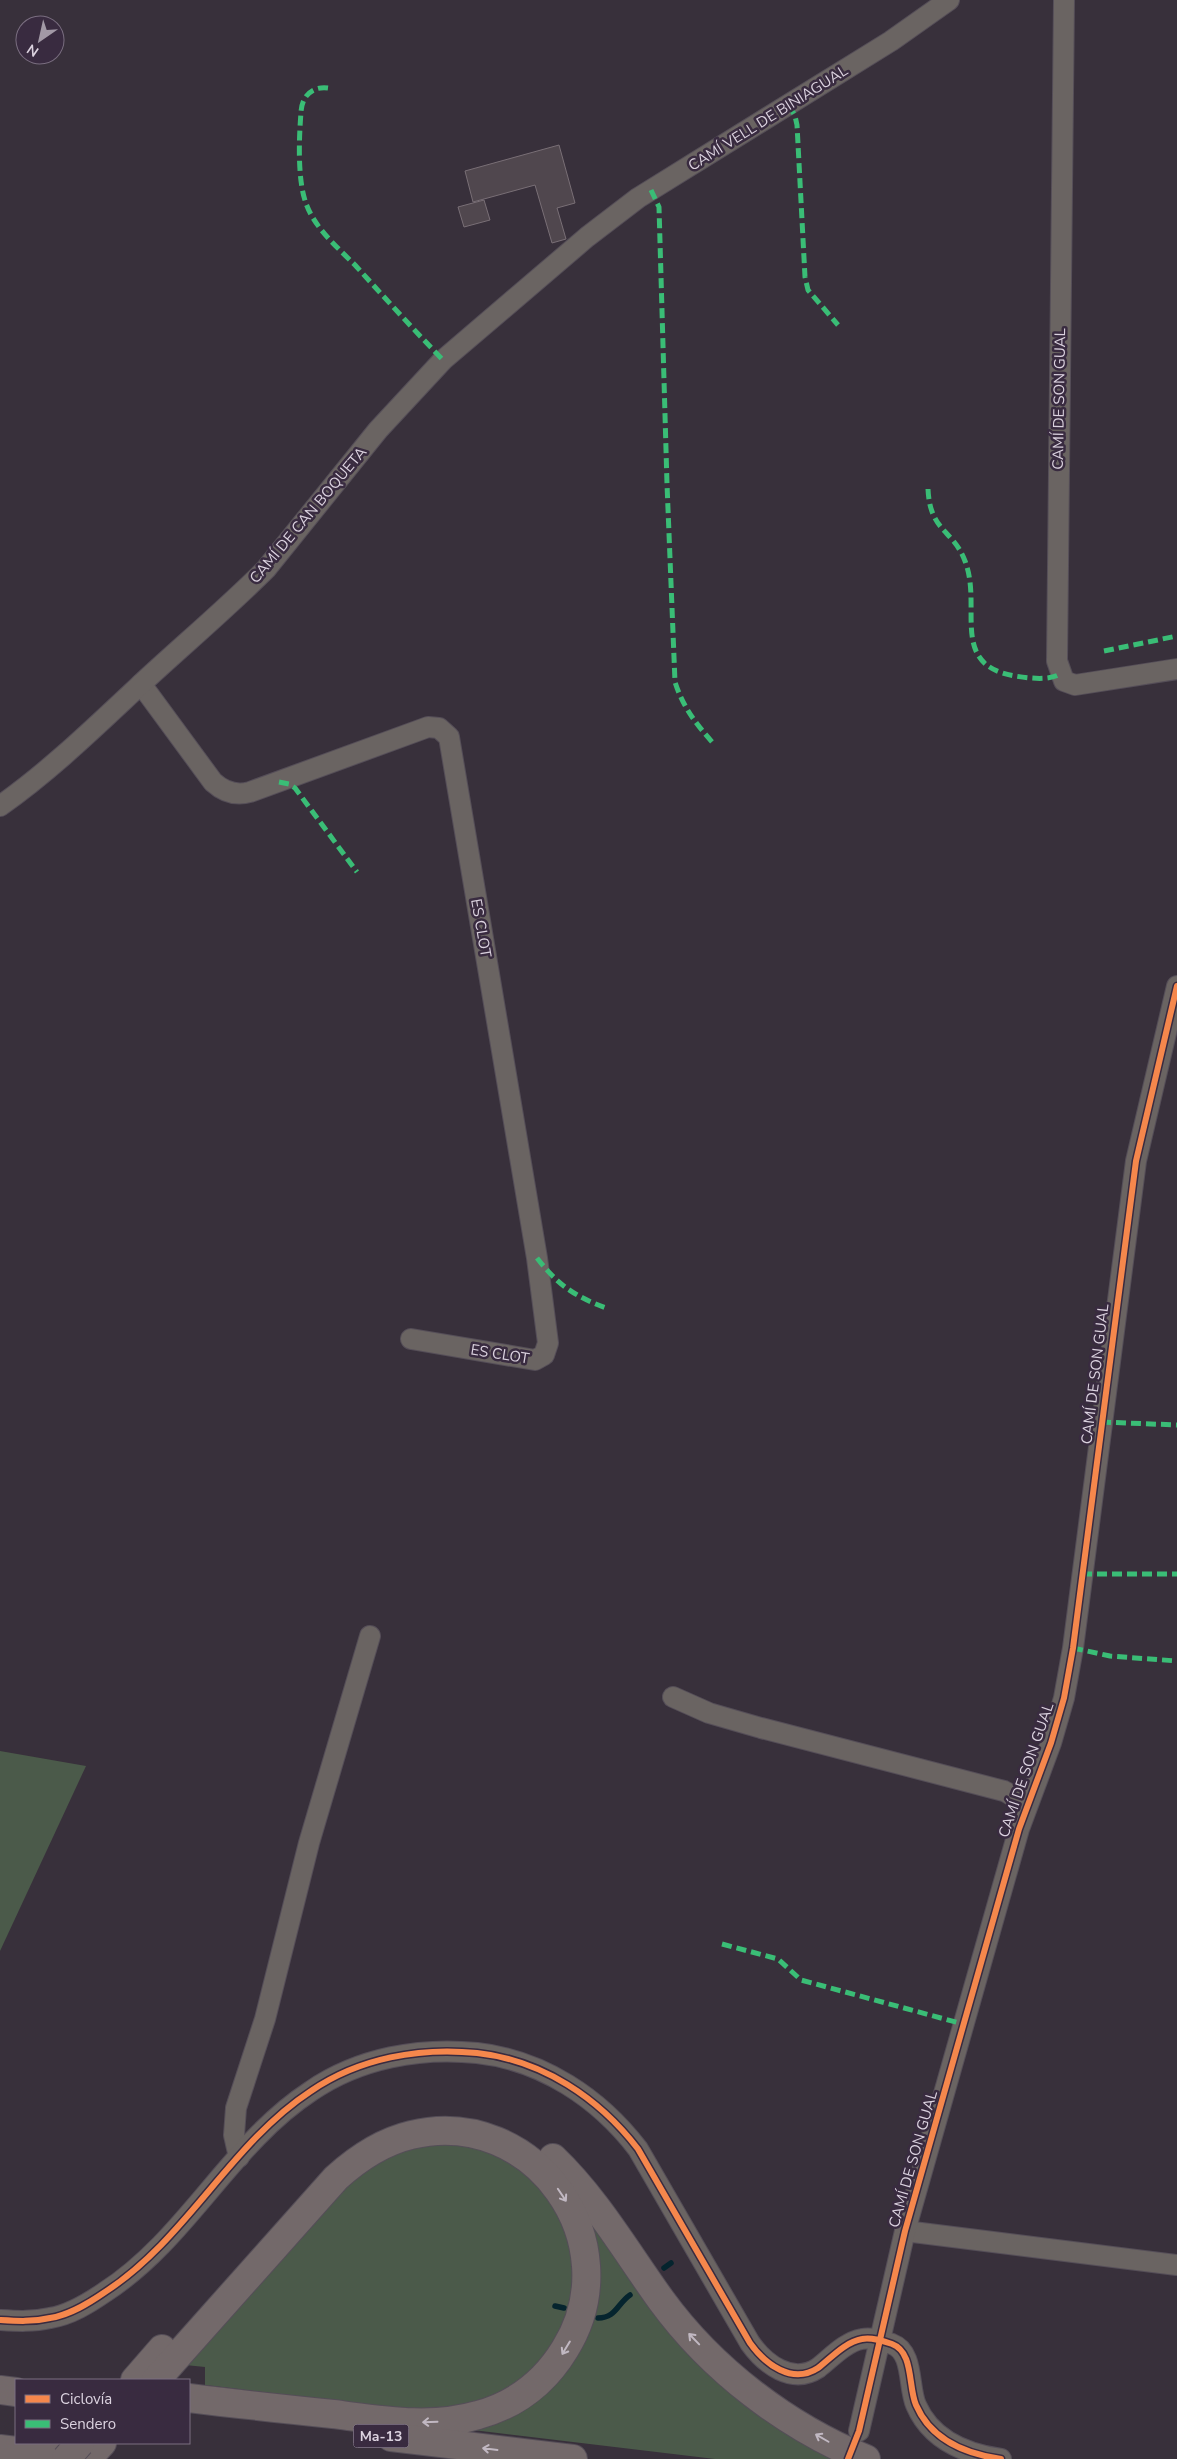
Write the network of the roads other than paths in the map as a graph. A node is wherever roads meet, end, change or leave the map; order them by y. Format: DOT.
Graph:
graph roads {
  1 [pos="949,0"];
  2 [pos="1064,0"];
  3 [pos="587,237"];
  4 [pos="1177,669"];
  5 [pos="141,684"];
  6 [pos="0,806"];
  7 [pos="1177,986"];
  8 [pos="411,1340"];
  9 [pos="370,1636"];
  10 [pos="673,1697"];
  11 [pos="1023,1816"];
  12 [pos="239,2157"];
  13 [pos="905,2232"];
  14 [pos="1177,2265"];
  15 [pos="0,2320"];
  16 [pos="881,2341"];
  17 [pos="162,2366"];
  18 [pos="137,2379"];
  19 [pos="0,2390"];
  20 [pos="15,2392"];
  21 [pos="190,2398"];
  22 [pos="190,2413"];
  23 [pos="859,2430"];
  24 [pos="79,2444"];
  25 [pos="101,2444"];
  26 [pos="0,2449"];
  27 [pos="66,2459"];
  28 [pos="82,2459"];
  29 [pos="87,2459"];
  30 [pos="573,2459"];
  31 [pos="866,2459"];
  32 [pos="1001,2459"];
  1 -- 3 [label="street, CAMÍ VELL DE BINIAGUAL"];
  2 -- 4 [label="street, CAMÍ DE SON GUAL"];
  3 -- 5 [label="street, CAMÍ DE CAN BOQUETA"];
  5 -- 6 [label="street, CAMÍ DE CAN BOQUETA"];
  5 -- 8 [label="street, ES CLOT"];
  7 -- 11 [label="street, CAMÍ DE SON GUAL"];
  9 -- 12 [label="street"];
  10 -- 11 [label="street"];
  11 -- 13 [label="street, CAMÍ DE SON GUAL"];
  12 -- 15 [label="street"];
  12 -- 16 [label="street"];
  13 -- 14 [label="street"];
  13 -- 16 [label="street, CAMÍ DE SON GUAL"];
  16 -- 23 [label="street, CAMÍ DE SON GUAL"];
  16 -- 32 [label="street"];
  17 -- 18 [label="highway"];
  17 -- 21 [label="highway, one-way"];
  31 -- 17 [label="highway, one-way"];
  19 -- 20 [label="highway"];
  30 -- 22 [label="highway, Ma-13, one-way"];
  24 -- 27 [label="highway, bridge"];
  25 -- 29 [label="highway"];
  26 -- 28 [label="highway"];
}
